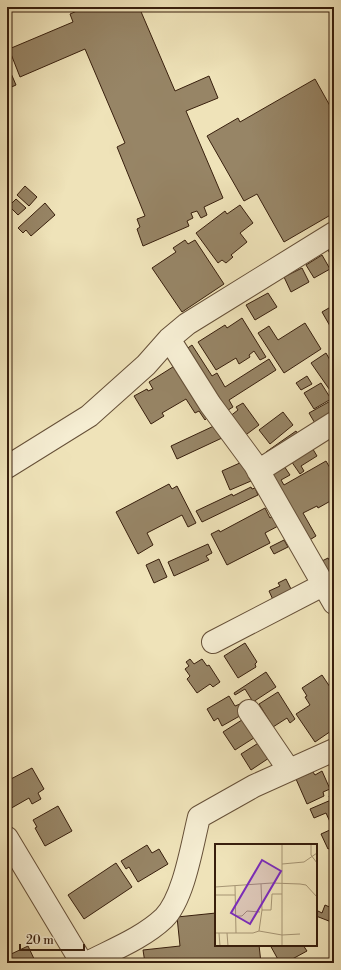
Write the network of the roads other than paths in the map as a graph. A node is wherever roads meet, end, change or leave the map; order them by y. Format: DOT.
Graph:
graph roads {
  1 [pos="334,233"];
  2 [pos="169,339"];
  3 [pos="334,423"];
  4 [pos="7,467"];
  5 [pos="258,471"];
  6 [pos="323,585"];
  7 [pos="334,603"];
  8 [pos="213,642"];
  9 [pos="249,711"];
  10 [pos="334,750"];
  11 [pos="289,770"];
  12 [pos="7,838"];
  13 [pos="82,963"];
  14 [pos="87,963"];
  1 -- 2 [label="street"];
  2 -- 4 [label="street"];
  2 -- 5 [label="street"];
  3 -- 5 [label="street"];
  5 -- 6 [label="street"];
  6 -- 7 [label="street"];
  6 -- 8 [label="street"];
  9 -- 11 [label="street"];
  10 -- 11 [label="street"];
  11 -- 14 [label="street"];
  12 -- 13 [label="street"];
}
